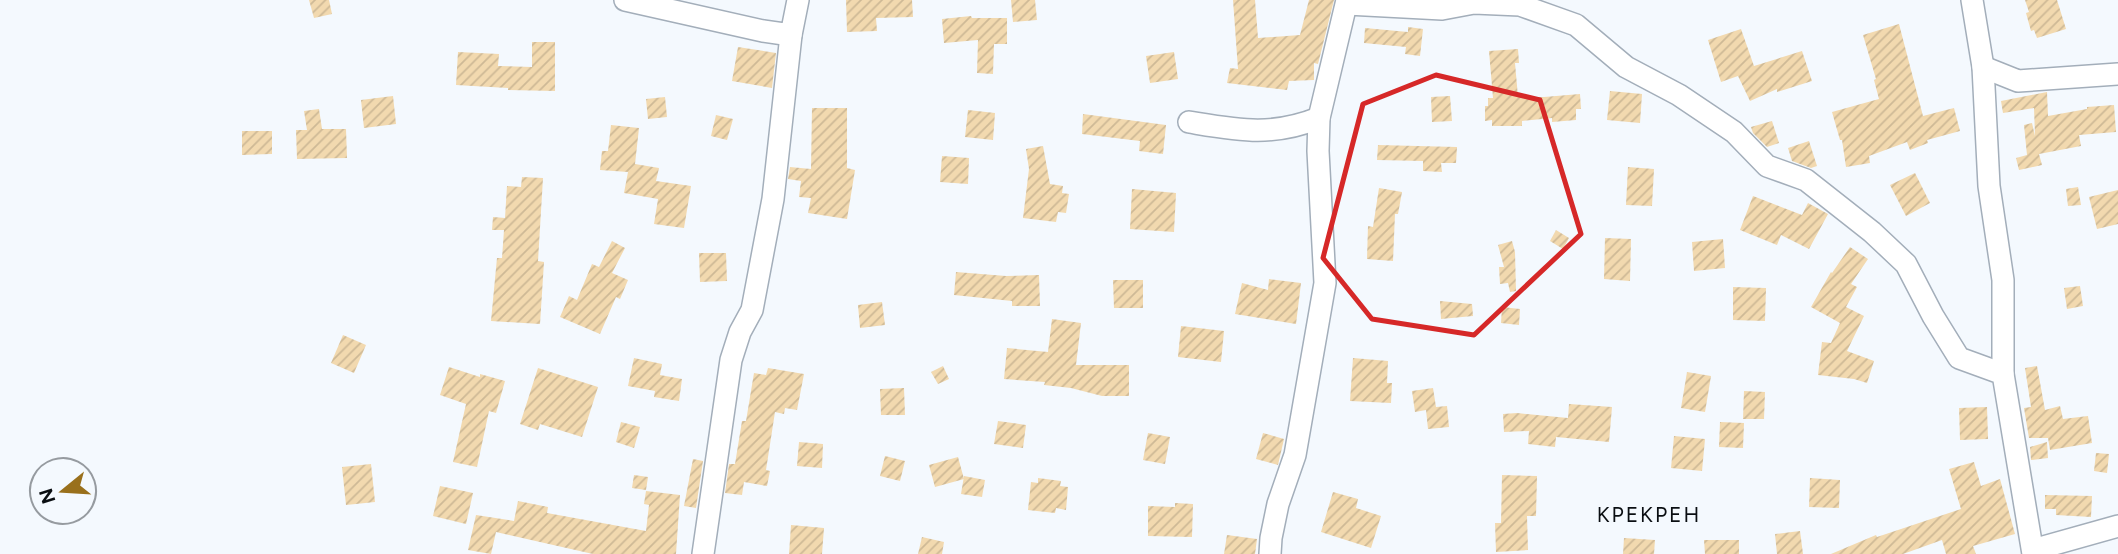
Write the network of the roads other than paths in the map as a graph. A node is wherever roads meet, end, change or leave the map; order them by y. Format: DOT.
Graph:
graph roads {
  1 [pos="625,0"];
  2 [pos="798,0"];
  3 [pos="1972,0"];
  4 [pos="1347,2"];
  5 [pos="1518,2"];
  6 [pos="791,35"];
  7 [pos="1983,67"];
  8 [pos="2118,74"];
  9 [pos="1319,118"];
  10 [pos="1189,122"];
  11 [pos="2003,374"];
  12 [pos="2118,526"];
  13 [pos="2033,552"];
  14 [pos="703,554"];
  15 [pos="1270,554"];
  1 -- 6 [label="street"];
  2 -- 6 [label="street"];
  3 -- 7 [label="street"];
  4 -- 5 [label="street"];
  4 -- 9 [label="street"];
  5 -- 11 [label="street"];
  6 -- 14 [label="street"];
  7 -- 8 [label="street"];
  7 -- 11 [label="street"];
  9 -- 10 [label="street"];
  9 -- 15 [label="street"];
  11 -- 13 [label="street"];
  12 -- 13 [label="street"];
}
